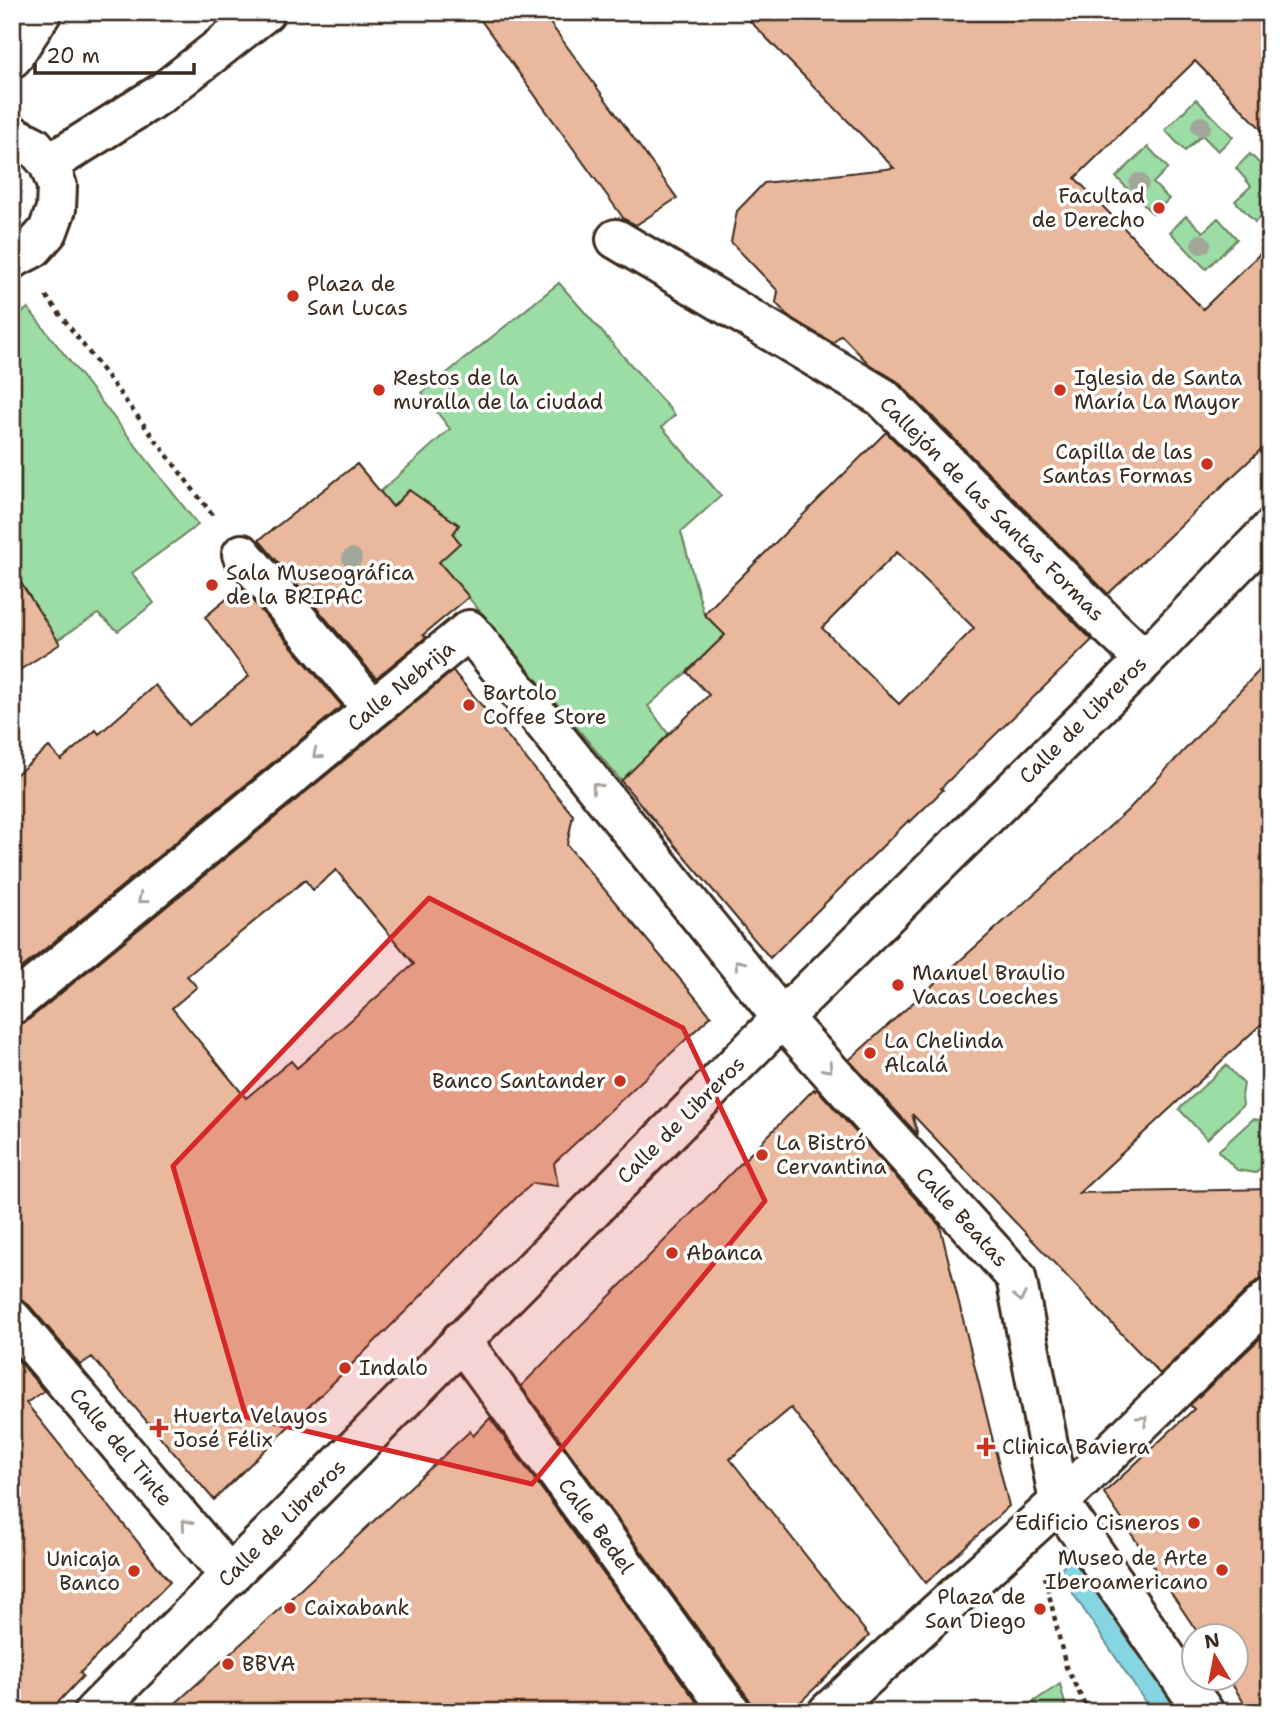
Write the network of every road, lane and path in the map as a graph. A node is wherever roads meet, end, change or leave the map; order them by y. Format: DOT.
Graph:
graph roads {
  1 [pos="42,12"];
  2 [pos="265,12"];
  3 [pos="12,58"];
  4 [pos="12,135"];
  5 [pos="49,164"];
  6 [pos="616,239"];
  7 [pos="12,259"];
  8 [pos="45,295"];
  9 [pos="1270,530"];
  10 [pos="242,554"];
  11 [pos="1145,660"];
  12 [pos="373,709"];
  13 [pos="12,1005"];
  14 [pos="782,1017"];
  15 [pos="1270,1298"];
  16 [pos="12,1319"];
  17 [pos="461,1340"];
  18 [pos="1046,1513"];
  19 [pos="230,1576"];
  20 [pos="94,1712"];
  21 [pos="731,1712"];
  22 [pos="828,1712"];
  23 [pos="1089,1712"];
  24 [pos="1204,1712"];
  1 -- 3 [label="street"];
  2 -- 5 [label="street"];
  4 -- 5 [label="street"];
  5 -- 7 [label="street"];
  6 -- 11 [label="street, Callejón de las Santas Formas"];
  8 -- 10 [label="path"];
  9 -- 11 [label="street, Calle de Libreros"];
  10 -- 12 [label="street"];
  11 -- 14 [label="street, Calle de Libreros"];
  12 -- 13 [label="street, Calle Nebrija, one-way"];
  14 -- 12 [label="street, Calle Nebrija, one-way"];
  14 -- 17 [label="street, Calle de Libreros"];
  14 -- 18 [label="street, Calle Beatas, one-way"];
  18 -- 15 [label="street, one-way"];
  19 -- 16 [label="street, Calle del Tinte, one-way"];
  17 -- 19 [label="street, Calle de Libreros"];
  17 -- 21 [label="street, Calle Bedel"];
  18 -- 22 [label="street"];
  18 -- 23 [label="path"];
  18 -- 24 [label="street"];
  19 -- 20 [label="street, Calle de Libreros"];
}
